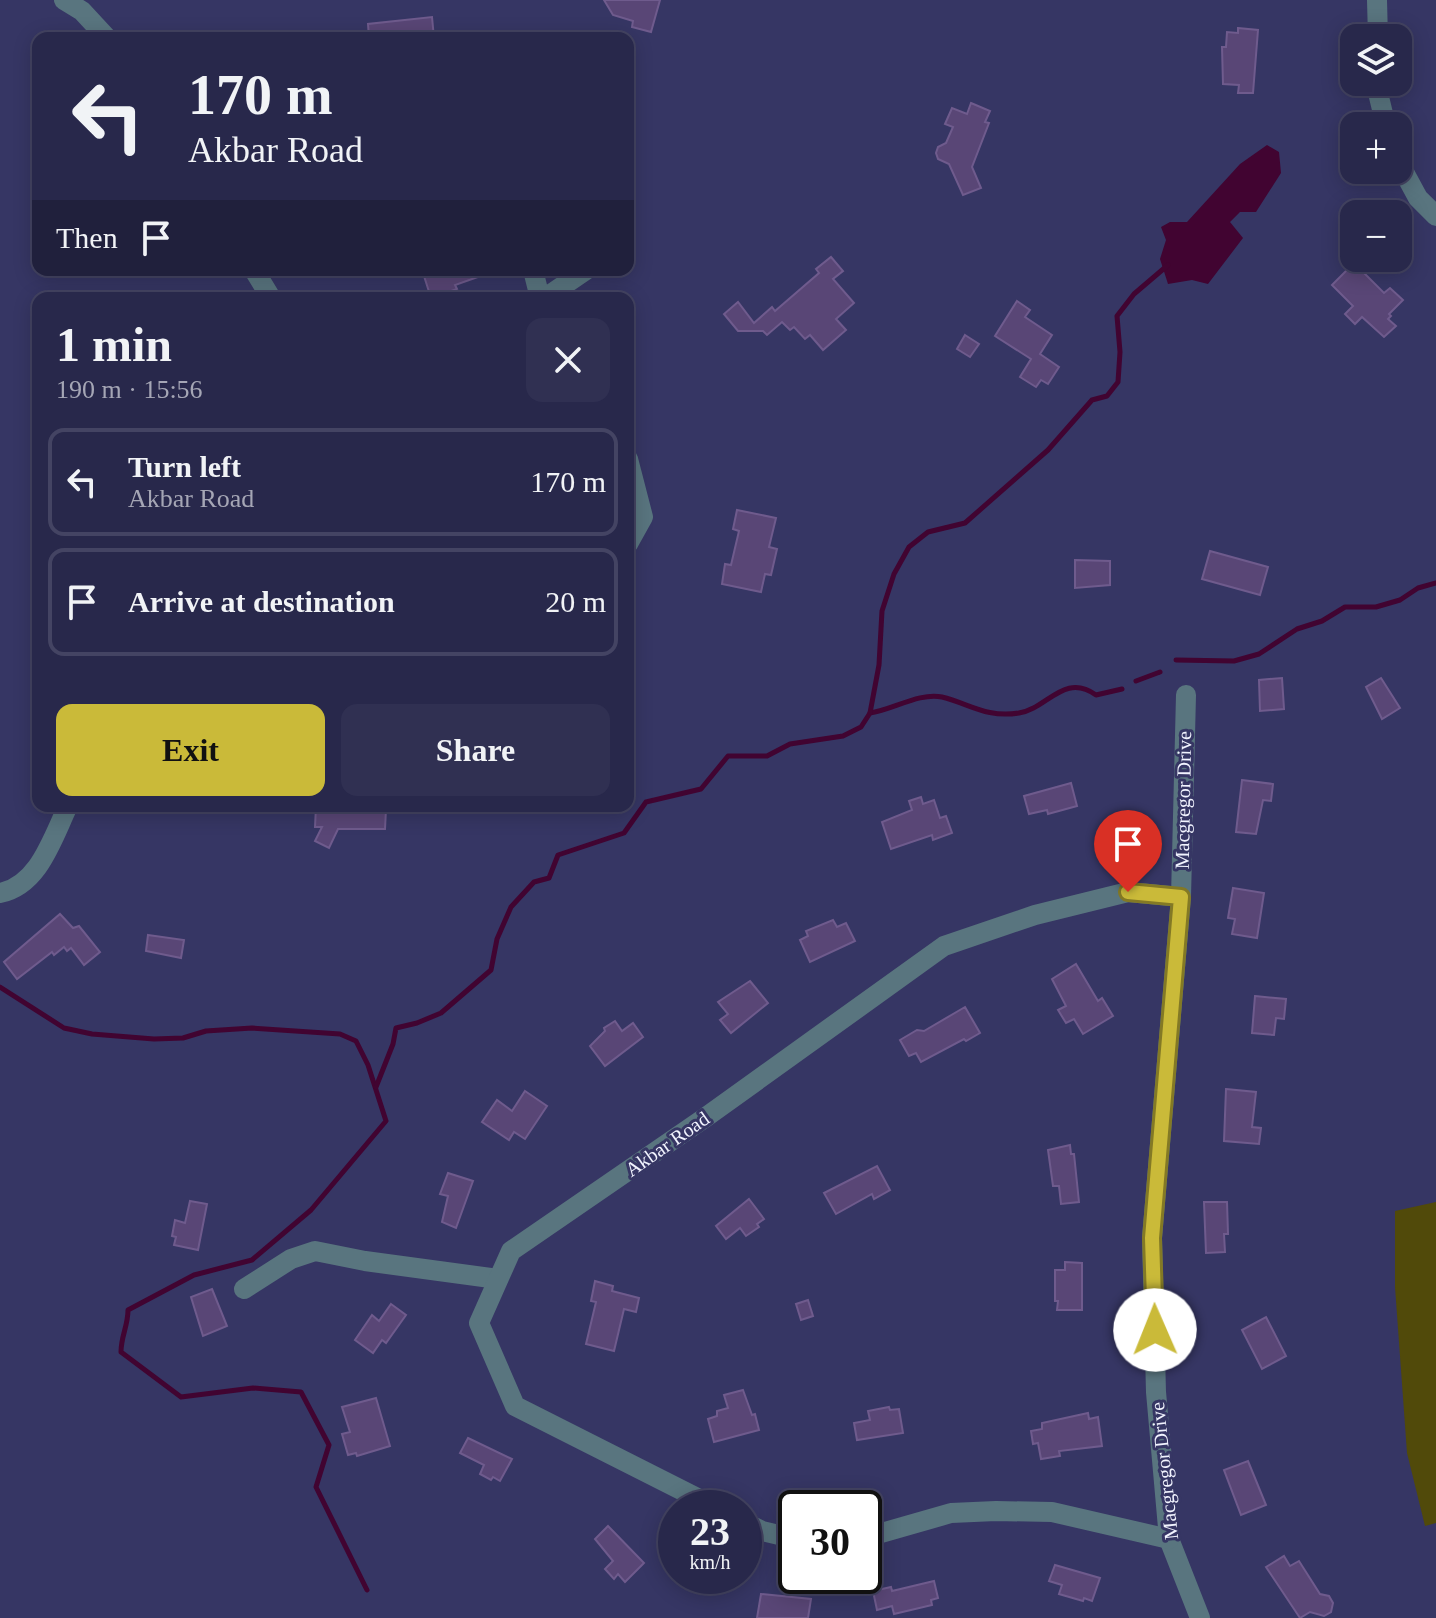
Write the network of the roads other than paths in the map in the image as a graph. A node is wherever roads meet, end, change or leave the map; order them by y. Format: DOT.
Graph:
graph roads {
  1 [pos="64,0"];
  2 [pos="1377,0"];
  3 [pos="1378,24"];
  4 [pos="101,32"];
  5 [pos="1410,184"];
  6 [pos="1436,216"];
  7 [pos="577,276"];
  8 [pos="552,292"];
  9 [pos="634,482"];
  10 [pos="634,533"];
  11 [pos="1186,695"];
  12 [pos="65,812"];
  13 [pos="0,893"];
  14 [pos="1181,897"];
  15 [pos="498,1279"];
  16 [pos="244,1289"];
  17 [pos="681,1490"];
  18 [pos="882,1533"];
  19 [pos="1169,1539"];
  20 [pos="1200,1618"];
  1 -- 4 [label="street"];
  2 -- 3 [label="street"];
  5 -- 6 [label="street"];
  7 -- 8 [label="street"];
  9 -- 10 [label="street"];
  11 -- 14 [label="street, Macgregor Drive"];
  12 -- 13 [label="street"];
  14 -- 15 [label="street, Akbar Road"];
  14 -- 19 [label="street, Macgregor Drive"];
  15 -- 16 [label="street"];
  15 -- 17 [label="street, Akbar Road"];
  18 -- 19 [label="street"];
  19 -- 20 [label="street, Macgregor Drive"];
}
